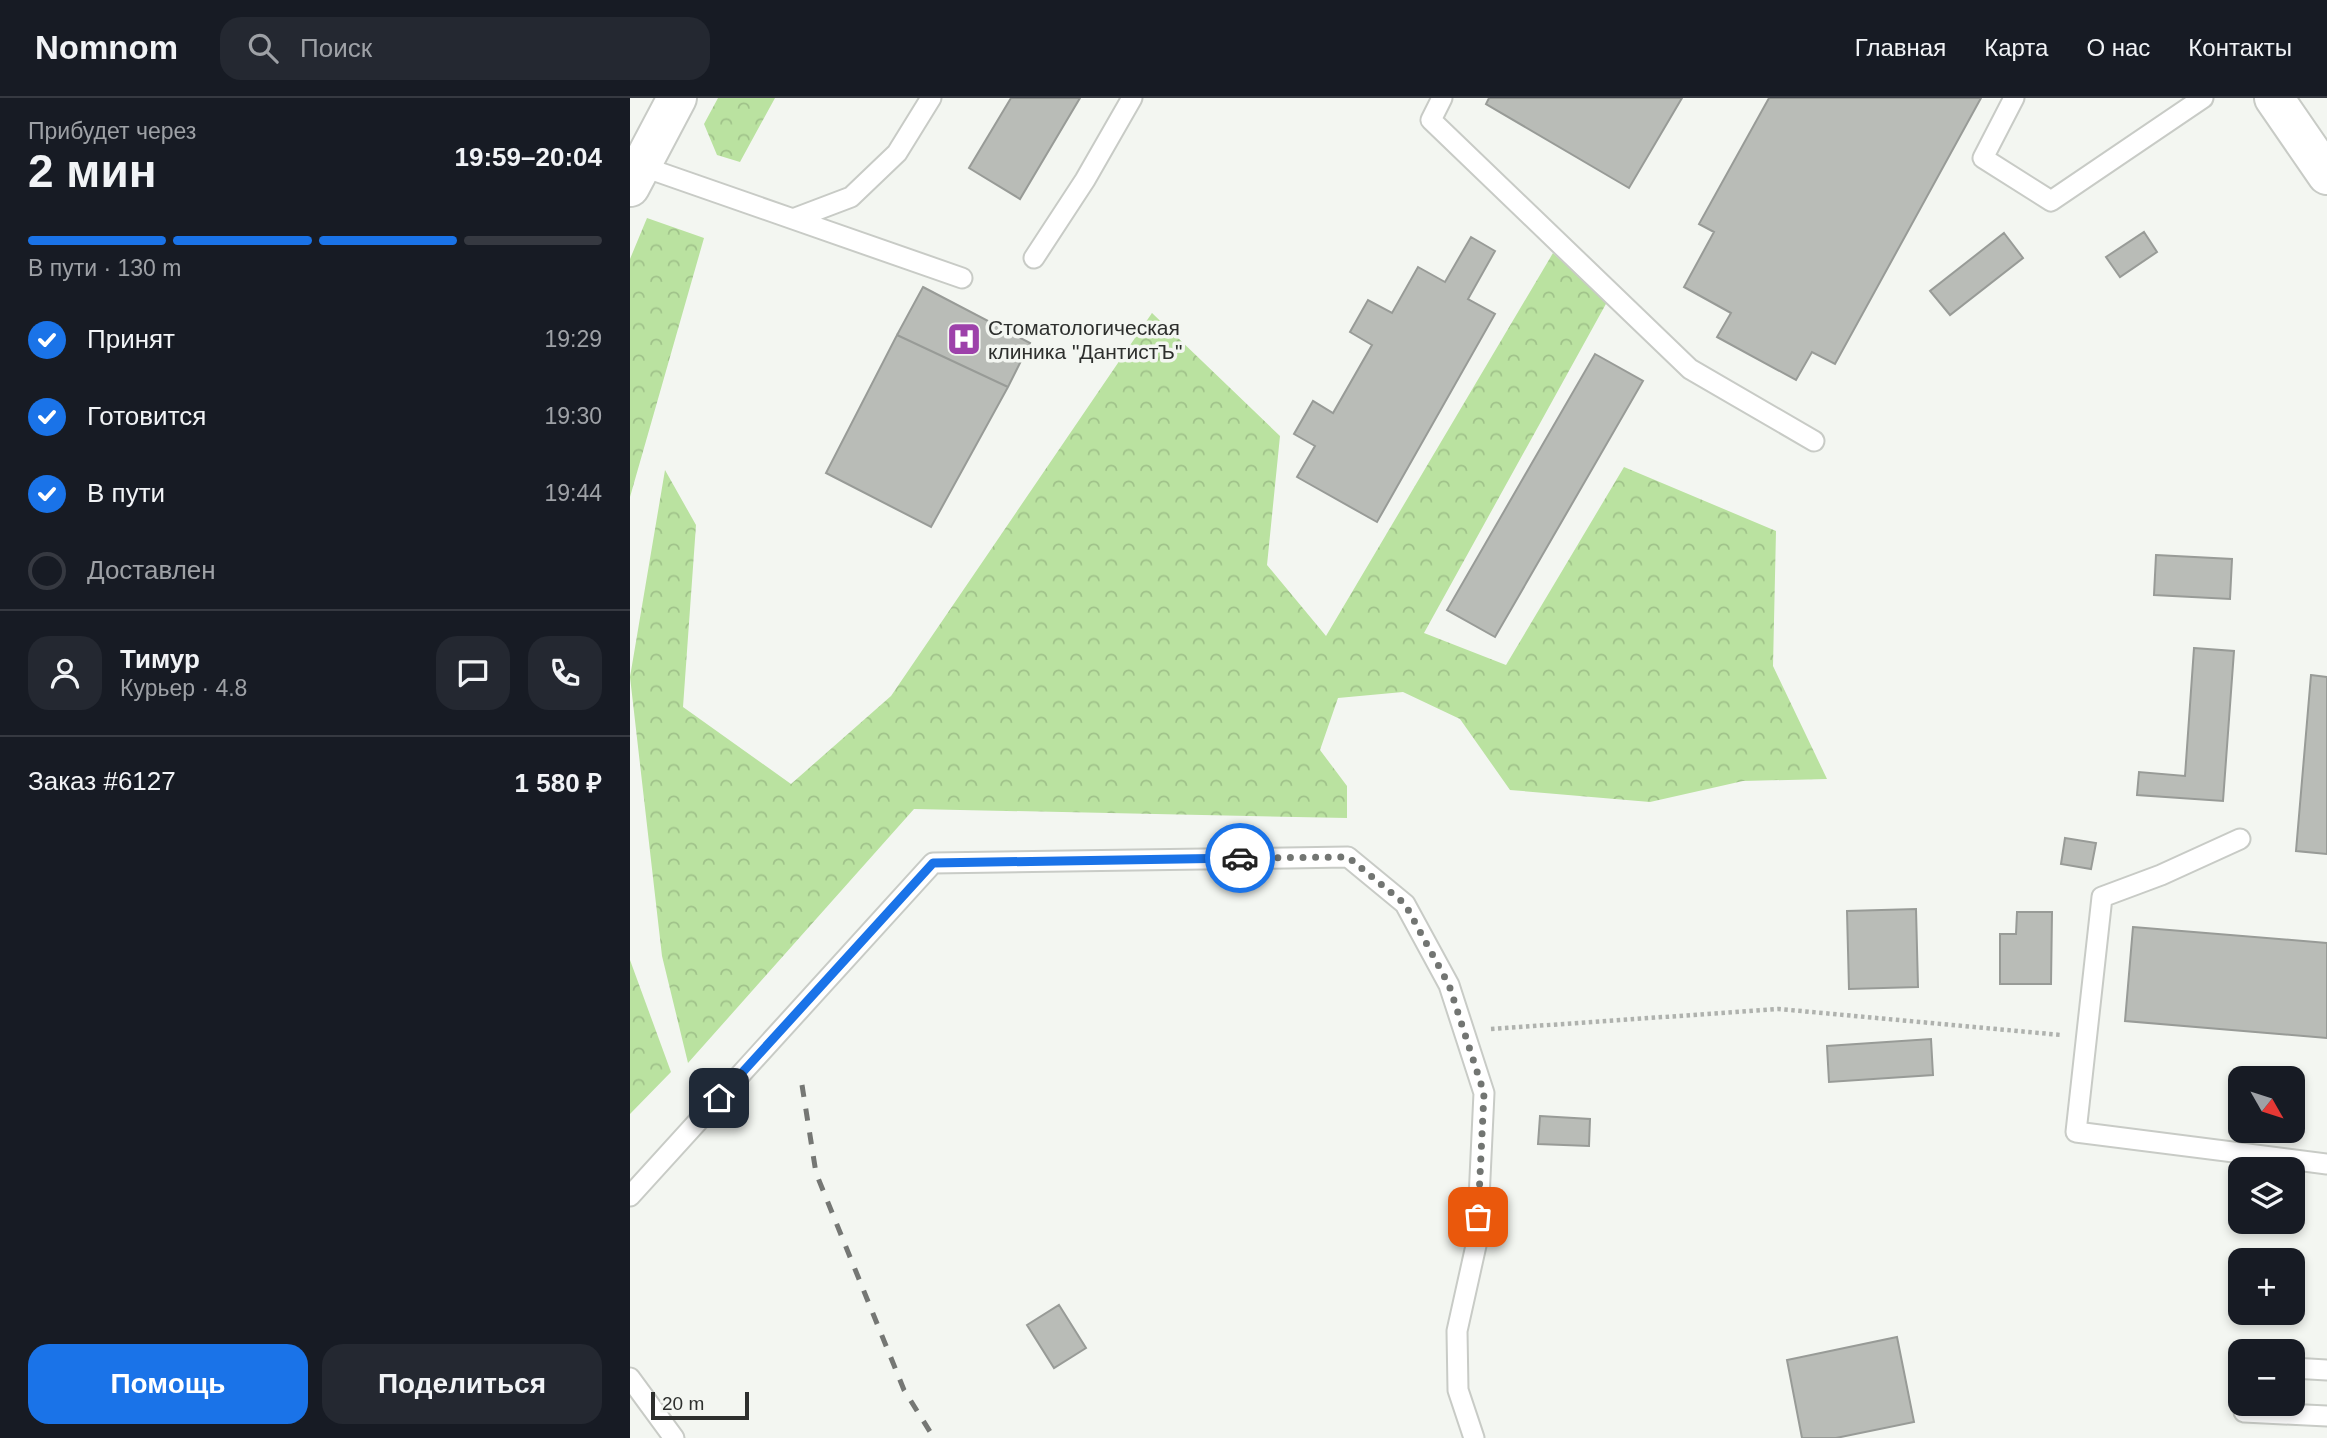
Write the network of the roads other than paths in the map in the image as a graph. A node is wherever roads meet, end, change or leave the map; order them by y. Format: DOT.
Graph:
graph roads {
  1 [pos="677,98"];
  2 [pos="931,98"];
  3 [pos="1132,98"];
  4 [pos="1442,98"];
  5 [pos="2014,98"];
  6 [pos="2203,98"];
  7 [pos="2274,98"];
  8 [pos="2327,175"];
  9 [pos="635,176"];
  10 [pos="793,219"];
  11 [pos="1034,258"];
  12 [pos="962,278"];
  13 [pos="1814,441"];
  14 [pos="2240,839"];
  15 [pos="2327,1164"];
  16 [pos="630,1196"];
  17 [pos="2305,1369"];
  18 [pos="2327,1370"];
  19 [pos="630,1378"];
  20 [pos="2305,1415"];
  21 [pos="2327,1416"];
  22 [pos="674,1438"];
  23 [pos="1474,1438"];
  1 -- 9 [label="street"];
  2 -- 10 [label="lane"];
  3 -- 11 [label="lane"];
  4 -- 13 [label="lane"];
  5 -- 6 [label="lane"];
  7 -- 8 [label="street"];
  9 -- 10 [label="lane"];
  10 -- 12 [label="lane"];
  14 -- 15 [label="lane"];
  16 -- 23 [label="lane"];
  17 -- 18 [label="lane"];
  19 -- 22 [label="lane"];
  20 -- 21 [label="lane"];
}
